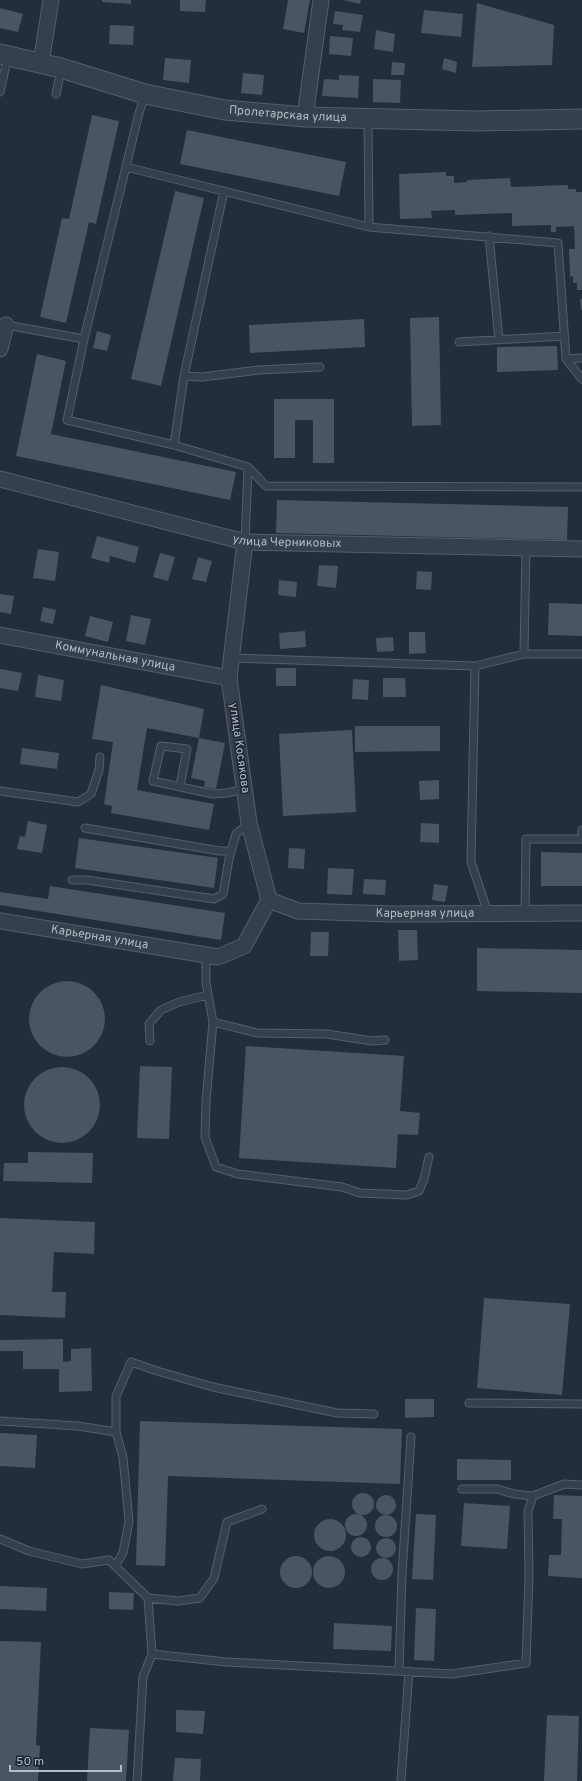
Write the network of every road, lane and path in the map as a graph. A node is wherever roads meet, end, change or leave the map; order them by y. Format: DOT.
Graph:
graph roads {
  1 [pos="51,0"];
  2 [pos="321,0"];
  3 [pos="4,55"];
  4 [pos="41,63"];
  5 [pos="61,68"];
  6 [pos="0,92"];
  7 [pos="56,94"];
  8 [pos="145,94"];
  9 [pos="305,117"];
  10 [pos="368,118"];
  11 [pos="582,119"];
  12 [pos="126,166"];
  13 [pos="224,191"];
  14 [pos="369,227"];
  15 [pos="489,236"];
  16 [pos="6,325"];
  17 [pos="564,336"];
  18 [pos="84,339"];
  19 [pos="499,340"];
  20 [pos="459,342"];
  21 [pos="0,349"];
  22 [pos="582,358"];
  23 [pos="566,359"];
  24 [pos="320,367"];
  25 [pos="184,376"];
  26 [pos="582,379"];
  27 [pos="174,446"];
  28 [pos="248,467"];
  29 [pos="0,479"];
  30 [pos="582,487"];
  31 [pos="245,542"];
  32 [pos="526,548"];
  33 [pos="582,549"];
  34 [pos="0,635"];
  35 [pos="524,654"];
  36 [pos="582,654"];
  37 [pos="232,658"];
  38 [pos="475,666"];
  39 [pos="230,678"];
  40 [pos="100,757"];
  41 [pos="180,786"];
  42 [pos="244,789"];
  43 [pos="0,791"];
  44 [pos="249,823"];
  45 [pos="85,828"];
  46 [pos="582,830"];
  47 [pos="231,851"];
  48 [pos="72,880"];
  49 [pos="269,900"];
  50 [pos="525,912"];
  51 [pos="488,913"];
  52 [pos="582,913"];
  53 [pos="0,921"];
  54 [pos="206,955"];
  55 [pos="208,995"];
  56 [pos="213,1022"];
  57 [pos="385,1040"];
  58 [pos="150,1041"];
  59 [pos="429,1157"];
  60 [pos="469,1404"];
  61 [pos="582,1404"];
  62 [pos="374,1414"];
  63 [pos="0,1421"];
  64 [pos="116,1432"];
  65 [pos="411,1437"];
  66 [pos="582,1485"];
  67 [pos="462,1490"];
  68 [pos="533,1496"];
  69 [pos="262,1509"];
  70 [pos="0,1539"];
  71 [pos="114,1566"];
  72 [pos="148,1598"];
  73 [pos="152,1654"];
  74 [pos="399,1671"];
  75 [pos="409,1671"];
  76 [pos="137,1781"];
  77 [pos="400,1781"];
  1 -- 4 [label="street"];
  2 -- 9 [label="street"];
  3 -- 4 [label="street, Пролетарская улица"];
  3 -- 6 [label="lane"];
  4 -- 5 [label="street, Пролетарская улица"];
  5 -- 7 [label="lane"];
  5 -- 8 [label="street, Пролетарская улица"];
  8 -- 9 [label="street, Пролетарская улица"];
  8 -- 12 [label="lane"];
  9 -- 10 [label="street, Пролетарская улица"];
  10 -- 11 [label="street, Пролетарская улица"];
  10 -- 14 [label="lane"];
  12 -- 13 [label="lane"];
  12 -- 18 [label="lane"];
  13 -- 14 [label="lane"];
  13 -- 25 [label="lane"];
  14 -- 15 [label="lane"];
  15 -- 17 [label="lane"];
  15 -- 19 [label="lane"];
  16 -- 18 [label="lane"];
  16 -- 21 [label="street"];
  17 -- 19 [label="lane"];
  17 -- 23 [label="lane"];
  18 -- 27 [label="lane"];
  19 -- 20 [label="lane"];
  22 -- 23 [label="lane"];
  23 -- 26 [label="lane"];
  24 -- 25 [label="lane"];
  25 -- 27 [label="lane"];
  27 -- 28 [label="lane"];
  28 -- 30 [label="lane"];
  28 -- 31 [label="lane"];
  29 -- 31 [label="street, улица Черниковых"];
  31 -- 32 [label="street, улица Черниковых"];
  31 -- 37 [label="street, улица Косякова"];
  32 -- 33 [label="street, улица Черниковых"];
  32 -- 35 [label="lane"];
  34 -- 39 [label="street, Коммунальная улица"];
  35 -- 36 [label="lane"];
  35 -- 38 [label="lane"];
  37 -- 38 [label="lane"];
  37 -- 39 [label="street, улица Косякова"];
  38 -- 51 [label="lane"];
  39 -- 42 [label="street, улица Косякова"];
  40 -- 43 [label="lane"];
  41 -- 41 [label="lane"];
  41 -- 42 [label="lane"];
  42 -- 44 [label="street, улица Косякова"];
  44 -- 47 [label="lane"];
  44 -- 49 [label="street, улица Косякова"];
  45 -- 47 [label="lane"];
  46 -- 50 [label="lane"];
  47 -- 48 [label="lane"];
  49 -- 51 [label="street, Карьерная улица"];
  49 -- 54 [label="street, Карьерная улица"];
  50 -- 51 [label="street, Карьерная улица"];
  50 -- 52 [label="street, Карьерная улица"];
  53 -- 54 [label="street, Карьерная улица"];
  54 -- 55 [label="lane"];
  55 -- 56 [label="lane"];
  55 -- 58 [label="lane"];
  56 -- 57 [label="lane"];
  56 -- 59 [label="lane"];
  60 -- 61 [label="lane"];
  62 -- 64 [label="lane"];
  63 -- 64 [label="lane"];
  64 -- 71 [label="lane"];
  65 -- 74 [label="lane"];
  66 -- 68 [label="lane"];
  67 -- 68 [label="lane"];
  68 -- 75 [label="lane"];
  69 -- 72 [label="lane"];
  70 -- 71 [label="lane"];
  71 -- 72 [label="lane"];
  72 -- 73 [label="lane"];
  73 -- 74 [label="lane"];
  73 -- 76 [label="lane"];
  74 -- 75 [label="lane"];
  75 -- 77 [label="lane"];
}
